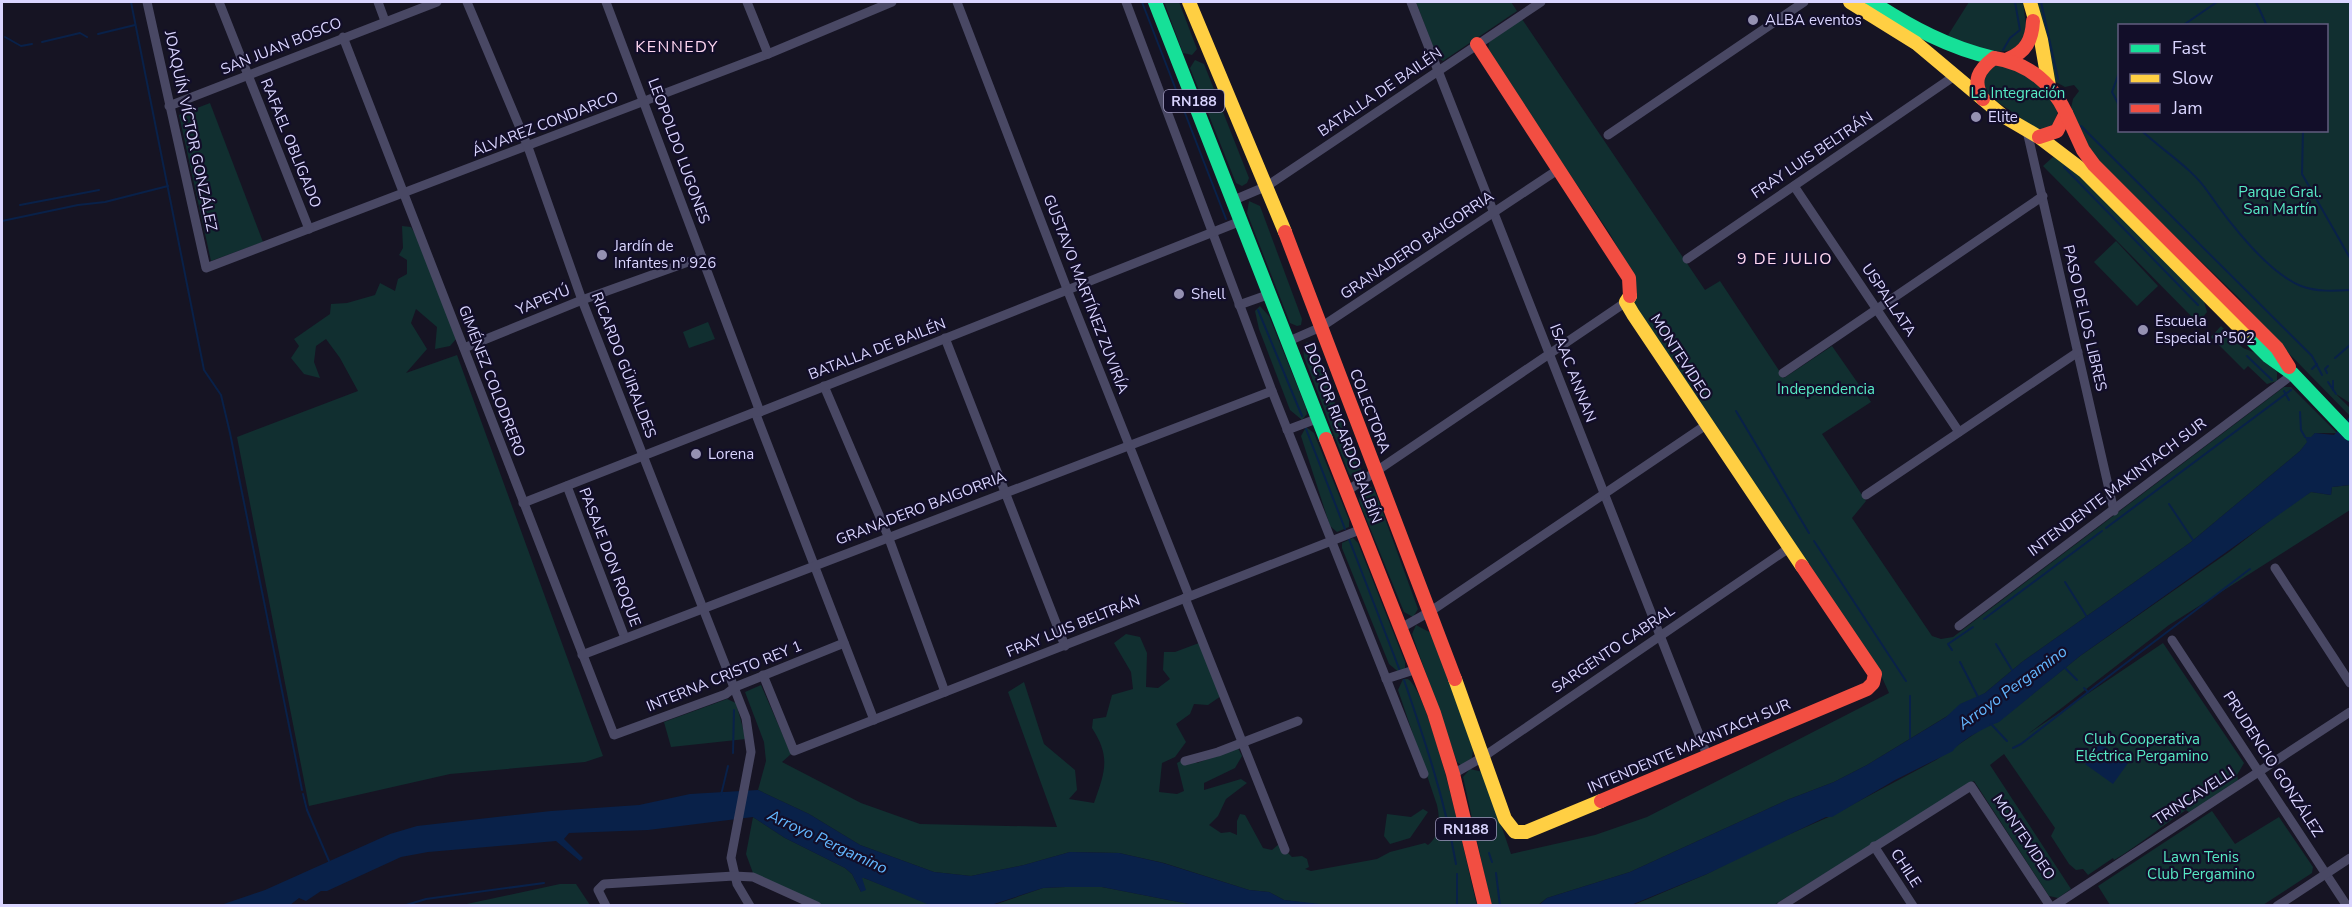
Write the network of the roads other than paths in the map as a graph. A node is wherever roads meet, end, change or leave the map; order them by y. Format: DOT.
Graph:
graph roads {
  1 [pos="147,2"];
  2 [pos="219,2"];
  3 [pos="378,2"];
  4 [pos="437,2"];
  5 [pos="467,2"];
  6 [pos="606,2"];
  7 [pos="747,2"];
  8 [pos="888,2"];
  9 [pos="957,2"];
  10 [pos="1126,2"];
  11 [pos="1155,2"];
  12 [pos="1190,2"];
  13 [pos="1411,2"];
  14 [pos="1541,2"];
  15 [pos="1804,2"];
  16 [pos="1850,2"];
  17 [pos="1872,2"];
  18 [pos="2030,2"];
  19 [pos="2033,16"];
  20 [pos="385,21"];
  21 [pos="343,37"];
  22 [pos="1477,44"];
  23 [pos="768,54"];
  24 [pos="2001,58"];
  25 [pos="1438,71"];
  26 [pos="248,75"];
  27 [pos="1953,77"];
  28 [pos="2049,86"];
  29 [pos="644,102"];
  30 [pos="1986,103"];
  31 [pos="169,106"];
  32 [pos="2066,113"];
  33 [pos="2033,134"];
  34 [pos="1608,135"];
  35 [pos="528,147"];
  36 [pos="1559,169"];
  37 [pos="1267,186"];
  38 [pos="1794,186"];
  39 [pos="403,194"];
  40 [pos="2043,196"];
  41 [pos="1233,200"];
  42 [pos="1494,213"];
  43 [pos="1241,221"];
  44 [pos="309,229"];
  45 [pos="1212,233"];
  46 [pos="702,257"];
  47 [pos="1687,259"];
  48 [pos="206,268"];
  49 [pos="1066,290"];
  50 [pos="1270,294"];
  51 [pos="582,300"];
  52 [pos="1626,302"];
  53 [pos="1239,305"];
  54 [pos="1877,309"];
  55 [pos="1321,327"];
  56 [pos="945,338"];
  57 [pos="1289,341"];
  58 [pos="464,348"];
  59 [pos="2078,352"];
  60 [pos="1549,353"];
  61 [pos="1784,373"];
  62 [pos="2294,374"];
  63 [pos="824,386"];
  64 [pos="1272,391"];
  65 [pos="757,412"];
  66 [pos="1319,418"];
  67 [pos="1706,425"];
  68 [pos="1287,430"];
  69 [pos="1959,432"];
  70 [pos="2350,434"];
  71 [pos="1128,444"];
  72 [pos="643,455"];
  73 [pos="1375,471"];
  74 [pos="567,486"];
  75 [pos="1347,490"];
  76 [pos="1005,492"];
  77 [pos="1604,494"];
  78 [pos="1866,495"];
  79 [pos="523,503"];
  80 [pos="2114,511"];
  81 [pos="1362,529"];
  82 [pos="888,536"];
  83 [pos="1330,541"];
  84 [pos="1789,548"];
  85 [pos="815,565"];
  86 [pos="2275,568"];
  87 [pos="1187,597"];
  88 [pos="703,608"];
  89 [pos="1431,611"];
  90 [pos="1959,626"];
  91 [pos="1401,628"];
  92 [pos="1660,634"];
  93 [pos="625,638"];
  94 [pos="2172,640"];
  95 [pos="844,643"];
  96 [pos="1065,646"];
  97 [pos="582,655"];
  98 [pos="1417,669"];
  99 [pos="763,675"];
  100 [pos="1386,679"];
  101 [pos="1873,683"];
  102 [pos="2350,683"];
  103 [pos="735,687"];
  104 [pos="945,692"];
  105 [pos="2350,712"];
  106 [pos="874,720"];
  107 [pos="1298,721"];
  108 [pos="614,735"];
  109 [pos="1242,742"];
  110 [pos="1707,755"];
  111 [pos="1482,757"];
  112 [pos="1185,761"];
  113 [pos="2260,771"];
  114 [pos="1424,774"];
  115 [pos="1453,774"];
  116 [pos="1515,832"];
  117 [pos="1874,846"];
  118 [pos="1285,850"];
  119 [pos="2350,858"];
  120 [pos="2326,873"];
  121 [pos="734,876"];
  122 [pos="606,906"];
  123 [pos="750,906"];
  124 [pos="817,906"];
  125 [pos="1485,906"];
  126 [pos="1780,906"];
  127 [pos="1913,906"];
  128 [pos="2052,906"];
  129 [pos="2277,906"];
  130 [pos="2348,906"];
  1 -- 31 [label="street, JOAQUÍN VÍCTOR GONZÁLEZ"];
  2 -- 26 [label="street, RAFAEL OBLIGADO"];
  3 -- 20 [label="street"];
  4 -- 20 [label="street, SAN JUAN BOSCO"];
  5 -- 35 [label="street, RICARDO GÜIRALDES"];
  6 -- 29 [label="street, LEOPOLDO LUGONES"];
  7 -- 23 [label="street"];
  8 -- 23 [label="street, ÁLVAREZ CONDARCO"];
  9 -- 49 [label="street, GUSTAVO MARTÍNEZ ZUVIRÍA"];
  10 -- 45 [label="street"];
  11 -- 41 [label="main road, DOCTOR RICARDO BALBÍN / RN188"];
  12 -- 37 [label="main road, COLECTORA"];
  13 -- 25 [label="street, ISAAC ANNAN"];
  14 -- 22 [label="street, BATALLA DE BAILÉN"];
  15 -- 34 [label="street"];
  16 -- 27 [label="main road"];
  17 -- 24 [label="main road"];
  18 -- 19 [label="main road"];
  19 -- 24 [label="main road"];
  19 -- 28 [label="main road"];
  20 -- 21 [label="street, SAN JUAN BOSCO"];
  21 -- 26 [label="street, SAN JUAN BOSCO"];
  21 -- 39 [label="street, GIMÉNEZ COLODRERO"];
  22 -- 25 [label="street, BATALLA DE BAILÉN"];
  22 -- 36 [label="main road"];
  23 -- 29 [label="street, ÁLVAREZ CONDARCO"];
  24 -- 28 [label="main road"];
  24 -- 30 [label="main road"];
  25 -- 37 [label="street, BATALLA DE BAILÉN"];
  25 -- 42 [label="street, ISAAC ANNAN"];
  26 -- 31 [label="street, SAN JUAN BOSCO"];
  26 -- 44 [label="street, RAFAEL OBLIGADO"];
  27 -- 30 [label="main road"];
  27 -- 38 [label="street, FRAY LUIS BELTRÁN"];
  28 -- 32 [label="main road"];
  29 -- 35 [label="street, ÁLVAREZ CONDARCO"];
  29 -- 46 [label="street, LEOPOLDO LUGONES"];
  30 -- 33 [label="main road"];
  31 -- 48 [label="street, JOAQUÍN VÍCTOR GONZÁLEZ"];
  32 -- 33 [label="main road"];
  32 -- 62 [label="main road"];
  33 -- 40 [label="street, PASO DE LOS LIBRES"];
  33 -- 62 [label="main road"];
  35 -- 39 [label="street, ÁLVAREZ CONDARCO"];
  35 -- 51 [label="street, RICARDO GÜIRALDES"];
  36 -- 42 [label="street, GRANADERO BAIGORRIA"];
  36 -- 52 [label="main road"];
  37 -- 41 [label="street, BATALLA DE BAILÉN"];
  37 -- 55 [label="main road, COLECTORA"];
  38 -- 47 [label="street, FRAY LUIS BELTRÁN"];
  38 -- 54 [label="street, USPALLATA"];
  39 -- 44 [label="street, ÁLVAREZ CONDARCO"];
  39 -- 58 [label="street, GIMÉNEZ COLODRERO"];
  40 -- 54 [label="street"];
  40 -- 59 [label="street, PASO DE LOS LIBRES"];
  41 -- 43 [label="main road, DOCTOR RICARDO BALBÍN / RN188"];
  42 -- 55 [label="street, GRANADERO BAIGORRIA"];
  42 -- 60 [label="street, ISAAC ANNAN"];
  43 -- 45 [label="street, BATALLA DE BAILÉN"];
  43 -- 50 [label="main road, DOCTOR RICARDO BALBÍN / RN188"];
  44 -- 48 [label="street, ÁLVAREZ CONDARCO"];
  45 -- 49 [label="street, BATALLA DE BAILÉN"];
  45 -- 53 [label="street"];
  46 -- 51 [label="street, YAPEYÚ"];
  46 -- 65 [label="street, LEOPOLDO LUGONES"];
  49 -- 56 [label="street, BATALLA DE BAILÉN"];
  49 -- 71 [label="street, GUSTAVO MARTÍNEZ ZUVIRÍA"];
  50 -- 53 [label="street"];
  50 -- 57 [label="main road, DOCTOR RICARDO BALBÍN / RN188"];
  51 -- 58 [label="street, YAPEYÚ"];
  51 -- 72 [label="street, RICARDO GÜIRALDES"];
  52 -- 60 [label="street"];
  52 -- 67 [label="main road, MONTEVIDEO"];
  53 -- 64 [label="street"];
  54 -- 61 [label="street"];
  54 -- 69 [label="street, USPALLATA"];
  55 -- 57 [label="street, GRANADERO BAIGORRIA"];
  55 -- 73 [label="main road, COLECTORA"];
  56 -- 63 [label="street, BATALLA DE BAILÉN"];
  56 -- 76 [label="street"];
  57 -- 66 [label="main road, DOCTOR RICARDO BALBÍN / RN188"];
  58 -- 79 [label="street, GIMÉNEZ COLODRERO"];
  59 -- 69 [label="street"];
  59 -- 80 [label="street, PASO DE LOS LIBRES"];
  60 -- 73 [label="street"];
  60 -- 77 [label="street, ISAAC ANNAN"];
  62 -- 70 [label="main road"];
  62 -- 80 [label="street, INTENDENTE MAKINTACH SUR"];
  63 -- 65 [label="street, BATALLA DE BAILÉN"];
  63 -- 82 [label="street"];
  64 -- 68 [label="street"];
  64 -- 71 [label="street, GRANADERO BAIGORRIA"];
  65 -- 72 [label="street, BATALLA DE BAILÉN"];
  65 -- 85 [label="street, LEOPOLDO LUGONES"];
  66 -- 68 [label="street"];
  66 -- 75 [label="main road, DOCTOR RICARDO BALBÍN / RN188"];
  67 -- 77 [label="street"];
  67 -- 84 [label="main road, MONTEVIDEO"];
  68 -- 83 [label="street"];
  69 -- 78 [label="street"];
  71 -- 76 [label="street, GRANADERO BAIGORRIA"];
  71 -- 87 [label="street, GUSTAVO MARTÍNEZ ZUVIRÍA"];
  72 -- 74 [label="street, BATALLA DE BAILÉN"];
  72 -- 88 [label="street, RICARDO GÜIRALDES"];
  73 -- 75 [label="street"];
  73 -- 89 [label="main road, COLECTORA"];
  74 -- 79 [label="street, BATALLA DE BAILÉN"];
  74 -- 93 [label="street, PASAJE DON ROQUE"];
  75 -- 81 [label="main road, DOCTOR RICARDO BALBÍN / RN188"];
  76 -- 82 [label="street, GRANADERO BAIGORRIA"];
  76 -- 96 [label="street"];
  77 -- 89 [label="street"];
  77 -- 92 [label="street, ISAAC ANNAN"];
  79 -- 97 [label="street, GIMÉNEZ COLODRERO"];
  80 -- 90 [label="street, INTENDENTE MAKINTACH SUR"];
  81 -- 83 [label="street, FRAY LUIS BELTRÁN"];
  81 -- 91 [label="main road, DOCTOR RICARDO BALBÍN / RN188"];
  82 -- 85 [label="street, GRANADERO BAIGORRIA"];
  82 -- 104 [label="street"];
  83 -- 87 [label="street, FRAY LUIS BELTRÁN"];
  83 -- 100 [label="street"];
  84 -- 92 [label="street, SARGENTO CABRAL"];
  84 -- 101 [label="main road, MONTEVIDEO"];
  85 -- 88 [label="street, GRANADERO BAIGORRIA"];
  85 -- 95 [label="street, LEOPOLDO LUGONES"];
  86 -- 102 [label="street"];
  87 -- 96 [label="street, FRAY LUIS BELTRÁN"];
  87 -- 109 [label="street, GUSTAVO MARTÍNEZ ZUVIRÍA"];
  88 -- 93 [label="street, GRANADERO BAIGORRIA"];
  88 -- 103 [label="street, RICARDO GÜIRALDES"];
  89 -- 91 [label="street"];
  89 -- 111 [label="main road, COLECTORA"];
  91 -- 98 [label="main road, DOCTOR RICARDO BALBÍN / RN188"];
  92 -- 110 [label="street, ISAAC ANNAN"];
  92 -- 111 [label="street, SARGENTO CABRAL"];
  93 -- 97 [label="street, GRANADERO BAIGORRIA"];
  94 -- 113 [label="street, PRUDENCIO GONZÁLEZ"];
  95 -- 99 [label="street, INTERNA CRISTO REY 1"];
  95 -- 106 [label="street, LEOPOLDO LUGONES"];
  96 -- 104 [label="street, FRAY LUIS BELTRÁN"];
  97 -- 108 [label="street, GIMÉNEZ COLODRERO"];
  98 -- 100 [label="street"];
  98 -- 115 [label="main road, DOCTOR RICARDO BALBÍN / RN188"];
  99 -- 103 [label="street, INTERNA CRISTO REY 1"];
  99 -- 106 [label="street, FRAY LUIS BELTRÁN"];
  100 -- 114 [label="street"];
  101 -- 110 [label="main road, INTENDENTE MAKINTACH SUR"];
  103 -- 108 [label="street, INTERNA CRISTO REY 1"];
  103 -- 121 [label="street, RICARDO GÜIRALDES"];
  104 -- 106 [label="street, FRAY LUIS BELTRÁN"];
  105 -- 113 [label="street, TRINCAVELLI"];
  107 -- 109 [label="street"];
  109 -- 112 [label="street"];
  109 -- 118 [label="street, GUSTAVO MARTÍNEZ ZUVIRÍA"];
  110 -- 116 [label="main road, INTENDENTE MAKINTACH SUR"];
  111 -- 115 [label="street, SARGENTO CABRAL"];
  111 -- 116 [label="main road, COLECTORA"];
  113 -- 120 [label="street, PRUDENCIO GONZÁLEZ"];
  113 -- 128 [label="street, TRINCAVELLI"];
  115 -- 125 [label="main road, DOCTOR RICARDO BALBÍN / RN188"];
  117 -- 126 [label="street"];
  117 -- 127 [label="street, CHILE"];
  117 -- 128 [label="street, MONTEVIDEO"];
  119 -- 120 [label="street"];
  120 -- 129 [label="street"];
  120 -- 130 [label="street, PRUDENCIO GONZÁLEZ"];
  121 -- 122 [label="street"];
  121 -- 123 [label="street"];
  121 -- 124 [label="street"];
}
